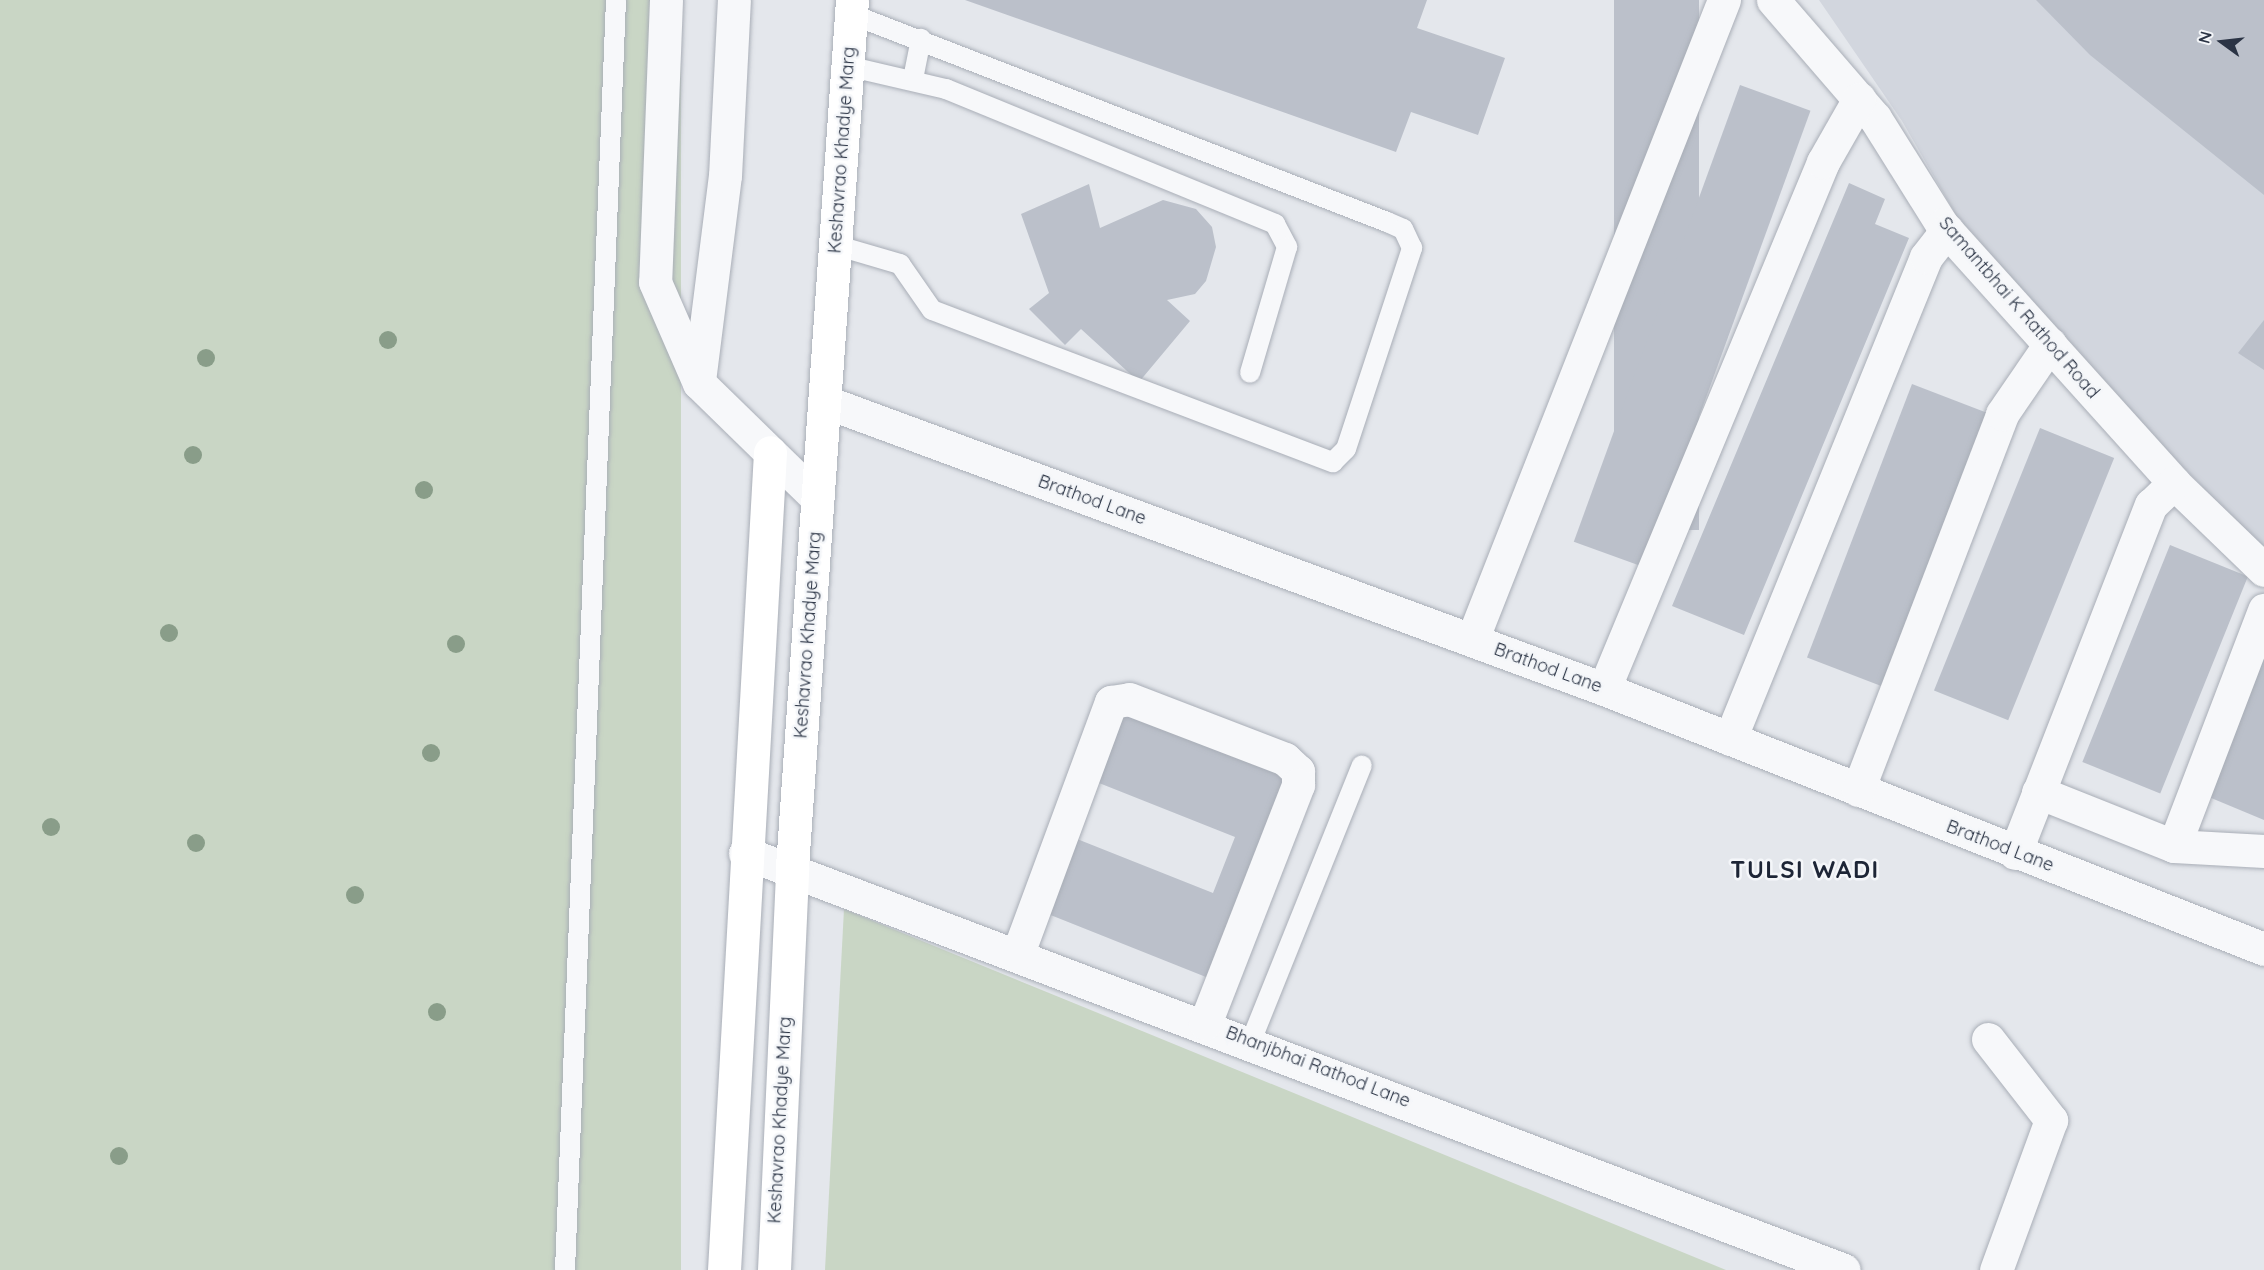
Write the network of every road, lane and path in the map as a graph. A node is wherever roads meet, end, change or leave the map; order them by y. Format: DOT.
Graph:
graph roads {
  1 [pos="616,0"];
  2 [pos="666,0"];
  3 [pos="734,0"];
  4 [pos="1724,0"];
  5 [pos="1773,0"];
  6 [pos="851,7"];
  7 [pos="921,39"];
  8 [pos="847,66"];
  9 [pos="914,79"];
  10 [pos="1859,99"];
  11 [pos="1947,230"];
  12 [pos="835,245"];
  13 [pos="2050,344"];
  14 [pos="1250,373"];
  15 [pos="699,383"];
  16 [pos="826,402"];
  17 [pos="770,452"];
  18 [pos="2174,483"];
  19 [pos="817,498"];
  20 [pos="2264,570"];
  21 [pos="2264,610"];
  22 [pos="1472,640"];
  23 [pos="1604,689"];
  24 [pos="1730,739"];
  25 [pos="1362,765"];
  26 [pos="1857,790"];
  27 [pos="2038,792"];
  28 [pos="2174,846"];
  29 [pos="2264,851"];
  30 [pos="2015,853"];
  31 [pos="745,854"];
  32 [pos="792,867"];
  33 [pos="2264,949"];
  34 [pos="1018,953"];
  35 [pos="1205,1023"];
  36 [pos="1988,1039"];
  37 [pos="1251,1041"];
  38 [pos="565,1270"];
  39 [pos="724,1270"];
  40 [pos="774,1270"];
  41 [pos="1844,1270"];
  42 [pos="1996,1270"];
  1 -- 38 [label="lane"];
  2 -- 15 [label="street"];
  3 -- 15 [label="street"];
  4 -- 22 [label="street"];
  5 -- 10 [label="street, Samantbhai K Rathod Road"];
  6 -- 7 [label="lane"];
  6 -- 8 [label="main road, Keshavrao Khadye Marg"];
  7 -- 9 [label="lane"];
  7 -- 12 [label="lane"];
  8 -- 9 [label="lane"];
  8 -- 12 [label="main road, Keshavrao Khadye Marg"];
  9 -- 14 [label="lane"];
  10 -- 11 [label="street, Samantbhai K Rathod Road"];
  10 -- 23 [label="street"];
  11 -- 13 [label="street, Samantbhai K Rathod Road"];
  11 -- 24 [label="street"];
  12 -- 16 [label="main road, Keshavrao Khadye Marg"];
  13 -- 18 [label="street, Samantbhai K Rathod Road"];
  13 -- 26 [label="street"];
  15 -- 17 [label="street"];
  16 -- 19 [label="main road, Keshavrao Khadye Marg"];
  16 -- 22 [label="street, Brathod Lane"];
  17 -- 19 [label="street"];
  17 -- 31 [label="main road"];
  18 -- 20 [label="street, Samantbhai K Rathod Road"];
  18 -- 27 [label="street"];
  19 -- 32 [label="main road, Keshavrao Khadye Marg"];
  21 -- 28 [label="street"];
  22 -- 23 [label="street, Brathod Lane"];
  23 -- 24 [label="street, Brathod Lane"];
  24 -- 26 [label="street, Brathod Lane"];
  25 -- 37 [label="lane"];
  26 -- 30 [label="street, Brathod Lane"];
  27 -- 28 [label="street"];
  27 -- 30 [label="street"];
  28 -- 29 [label="street"];
  30 -- 33 [label="street, Brathod Lane"];
  31 -- 32 [label="street, Bhanjbhai Rathod Lane"];
  31 -- 39 [label="main road"];
  32 -- 34 [label="street, Bhanjbhai Rathod Lane"];
  32 -- 40 [label="main road, Keshavrao Khadye Marg"];
  34 -- 35 [label="street, Bhanjbhai Rathod Lane"];
  34 -- 35 [label="street"];
  35 -- 37 [label="street, Bhanjbhai Rathod Lane"];
  36 -- 42 [label="street"];
  37 -- 41 [label="street, Bhanjbhai Rathod Lane"];
}
